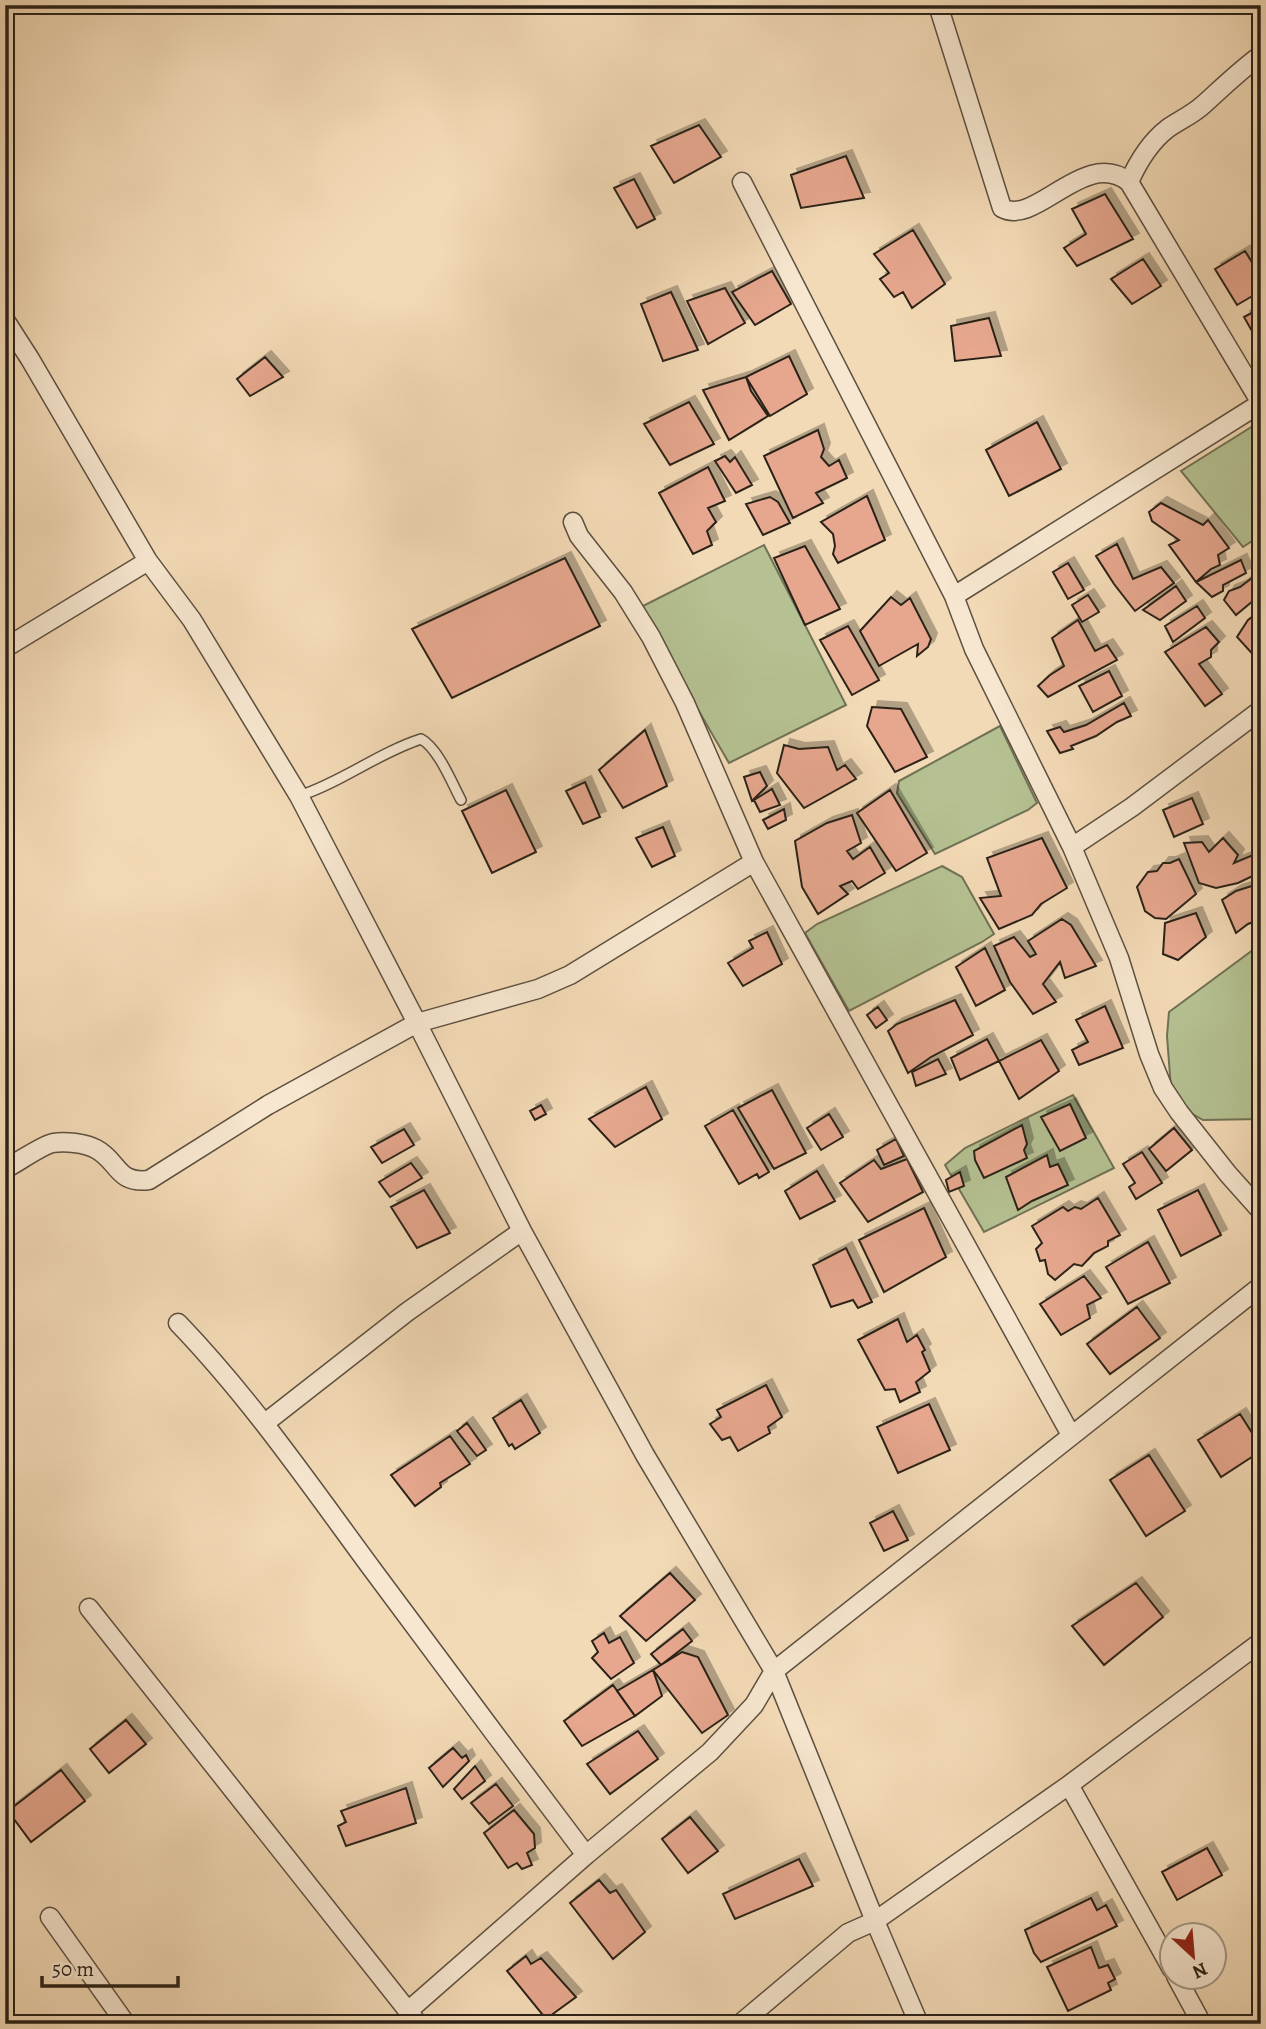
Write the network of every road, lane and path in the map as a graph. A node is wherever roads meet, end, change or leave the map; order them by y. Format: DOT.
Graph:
graph roads {
  1 [pos="938,5"];
  2 [pos="1261,55"];
  3 [pos="742,182"];
  4 [pos="1129,183"];
  5 [pos="5,320"];
  6 [pos="573,523"];
  7 [pos="148,561"];
  8 [pos="954,596"];
  9 [pos="5,648"];
  10 [pos="1261,710"];
  11 [pos="299,796"];
  12 [pos="461,800"];
  13 [pos="1072,847"];
  14 [pos="754,862"];
  15 [pos="417,1023"];
  16 [pos="5,1169"];
  17 [pos="1261,1211"];
  18 [pos="522,1231"];
  19 [pos="1261,1286"];
  20 [pos="178,1323"];
  21 [pos="265,1423"];
  22 [pos="1071,1435"];
  23 [pos="89,1608"];
  24 [pos="1261,1642"];
  25 [pos="774,1671"];
  26 [pos="1069,1785"];
  27 [pos="586,1855"];
  28 [pos="50,1917"];
  29 [pos="875,1922"];
  30 [pos="1158,1946"];
  31 [pos="1184,1990"];
  32 [pos="413,2017"];
  33 [pos="126,2024"];
  34 [pos="740,2024"];
  35 [pos="919,2024"];
  36 [pos="1202,2024"];
  1 -- 4 [label="street"];
  2 -- 4 [label="street"];
  3 -- 8 [label="street"];
  4 -- 8 [label="street"];
  5 -- 7 [label="street"];
  6 -- 14 [label="street"];
  7 -- 9 [label="street"];
  7 -- 11 [label="street"];
  8 -- 13 [label="street"];
  10 -- 13 [label="street"];
  11 -- 12 [label="lane"];
  11 -- 15 [label="street"];
  13 -- 17 [label="street"];
  14 -- 15 [label="street"];
  14 -- 22 [label="street"];
  15 -- 16 [label="street"];
  15 -- 18 [label="street"];
  18 -- 21 [label="street"];
  18 -- 25 [label="street"];
  19 -- 22 [label="street"];
  20 -- 21 [label="street"];
  21 -- 27 [label="street"];
  22 -- 25 [label="street"];
  23 -- 32 [label="street"];
  24 -- 26 [label="street"];
  25 -- 27 [label="street"];
  25 -- 29 [label="street"];
  26 -- 29 [label="street"];
  26 -- 30 [label="street"];
  27 -- 32 [label="street"];
  28 -- 33 [label="street"];
  29 -- 34 [label="street"];
  29 -- 35 [label="street"];
  31 -- 36 [label="street"];
}
